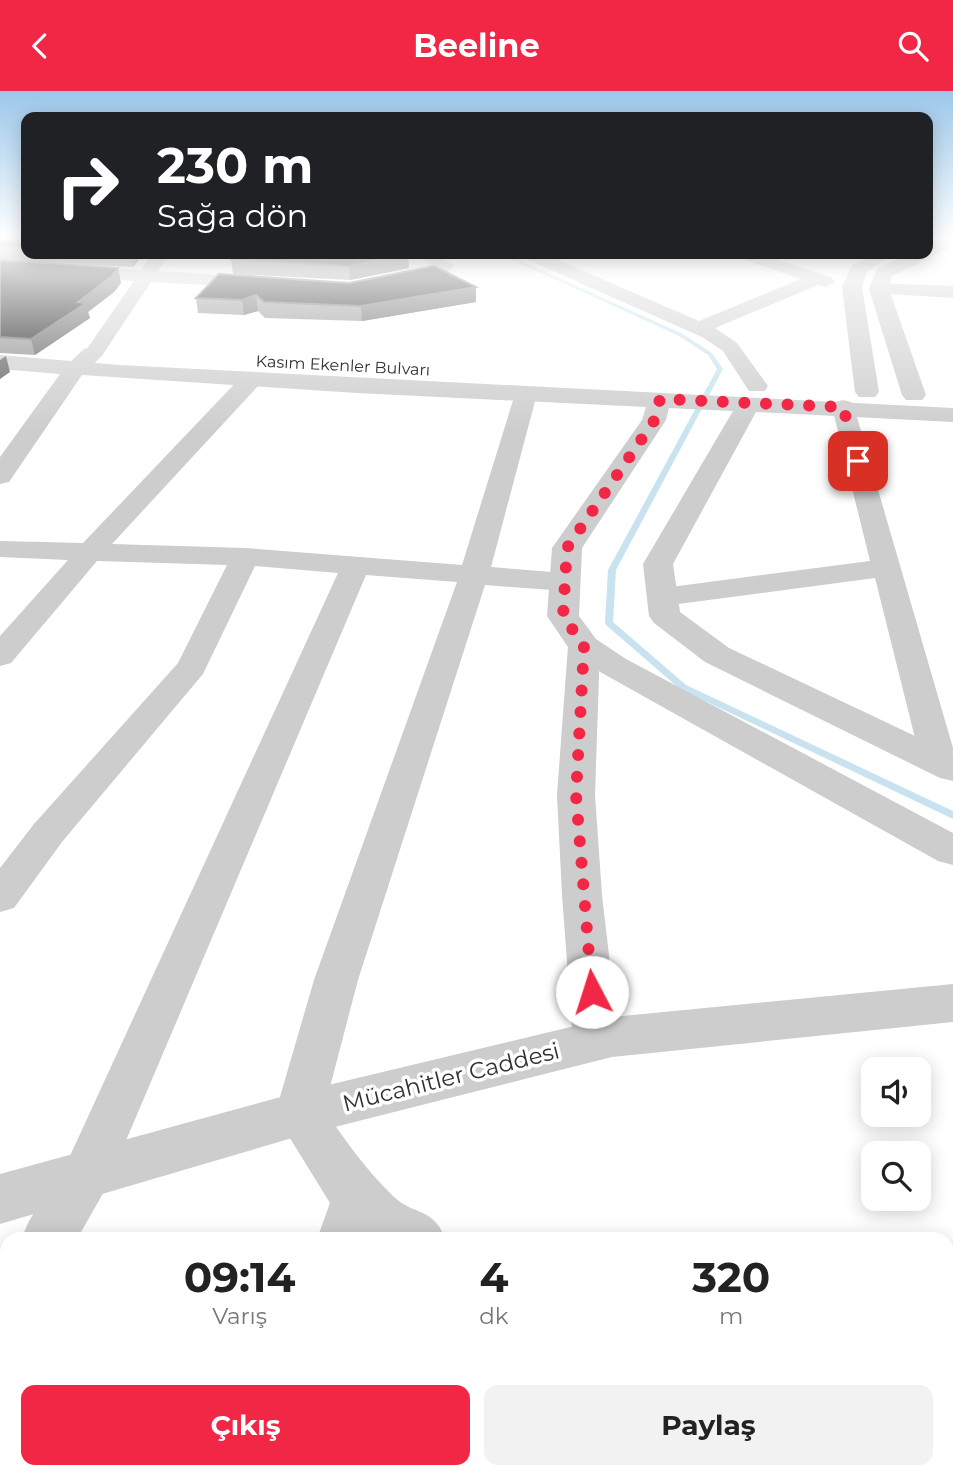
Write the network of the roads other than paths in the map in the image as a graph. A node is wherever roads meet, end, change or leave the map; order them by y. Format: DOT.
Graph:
graph roads {
  1 [pos="127,303"];
  2 [pos="641,303"];
  3 [pos="760,303"];
  4 [pos="854,303"];
  5 [pos="884,303"];
  6 [pos="699,328"];
  7 [pos="0,346"];
  8 [pos="84,361"];
  9 [pos="0,362"];
  10 [pos="250,381"];
  11 [pos="526,394"];
  12 [pos="676,394"];
  13 [pos="744,395"];
  14 [pos="914,395"];
  15 [pos="953,399"];
  16 [pos="855,400"];
  17 [pos="953,415"];
  18 [pos="4,467"];
  19 [pos="0,549"];
  20 [pos="88,554"];
  21 [pos="245,557"];
  22 [pos="356,566"];
  23 [pos="886,568"];
  24 [pos="474,575"];
  25 [pos="565,582"];
  26 [pos="663,597"];
  27 [pos="584,646"];
  28 [pos="0,656"];
  29 [pos="946,765"];
  30 [pos="953,852"];
  31 [pos="0,897"];
  32 [pos="953,1003"];
  33 [pos="596,1041"];
  34 [pos="299,1114"];
  35 [pos="87,1174"];
  36 [pos="0,1199"];
  37 [pos="351,1218"];
  38 [pos="52,1232"];
  39 [pos="406,1232"];
  1 -- 8 [label="street"];
  2 -- 6 [label="street"];
  3 -- 6 [label="street"];
  4 -- 16 [label="street"];
  5 -- 14 [label="street"];
  6 -- 13 [label="street"];
  7 -- 8 [label="street, Kasım Ekenler Bulvarı"];
  8 -- 9 [label="street, Kasım Ekenler Bulvarı"];
  8 -- 10 [label="street, Kasım Ekenler Bulvarı"];
  8 -- 12 [label="street, Kasım Ekenler Bulvarı"];
  8 -- 18 [label="street"];
  10 -- 11 [label="street, Kasım Ekenler Bulvarı"];
  10 -- 20 [label="street"];
  11 -- 12 [label="street, Kasım Ekenler Bulvarı"];
  11 -- 24 [label="street"];
  12 -- 13 [label="street"];
  12 -- 25 [label="street"];
  13 -- 16 [label="street"];
  13 -- 26 [label="street"];
  14 -- 15 [label="street"];
  14 -- 16 [label="street"];
  16 -- 17 [label="street"];
  16 -- 23 [label="street"];
  19 -- 20 [label="street"];
  20 -- 21 [label="street"];
  20 -- 28 [label="street"];
  21 -- 22 [label="street"];
  21 -- 31 [label="street"];
  22 -- 24 [label="street"];
  22 -- 35 [label="street"];
  23 -- 26 [label="street"];
  23 -- 29 [label="street"];
  24 -- 25 [label="street"];
  24 -- 34 [label="street"];
  25 -- 27 [label="street"];
  26 -- 29 [label="street"];
  27 -- 30 [label="street"];
  27 -- 33 [label="street"];
  32 -- 33 [label="street, Mücahitler Caddesi"];
  33 -- 34 [label="street, Mücahitler Caddesi"];
  34 -- 35 [label="street, Mücahitler Caddesi"];
  34 -- 37 [label="street"];
  35 -- 36 [label="street, Mücahitler Caddesi"];
  35 -- 38 [label="street"];
  37 -- 39 [label="street"];
}
